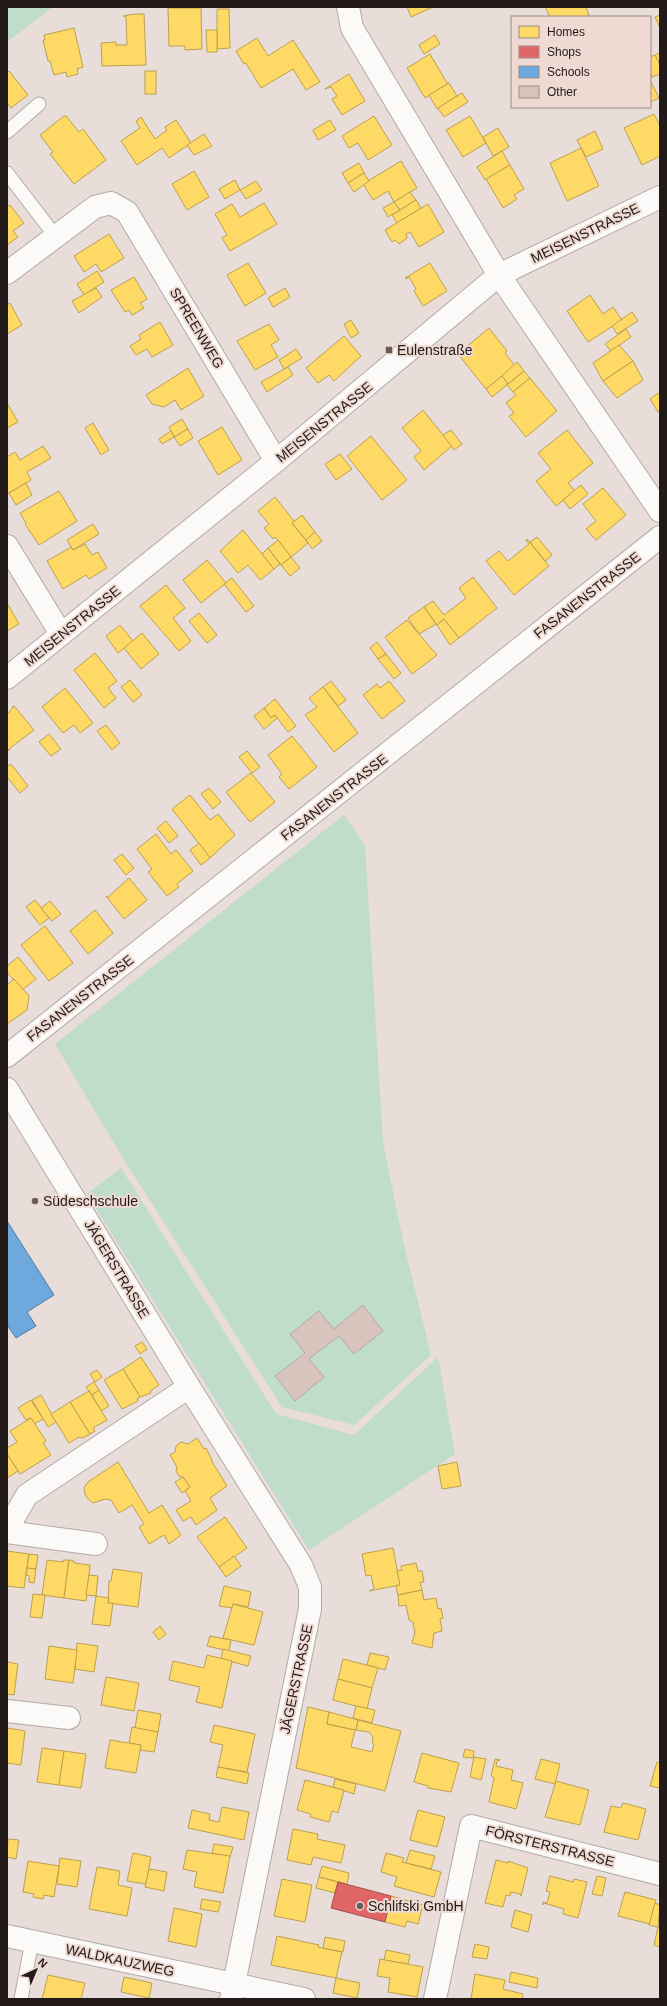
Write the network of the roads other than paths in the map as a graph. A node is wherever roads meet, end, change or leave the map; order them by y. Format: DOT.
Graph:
graph roads {
  1 [pos="348,7"];
  2 [pos="39,104"];
  3 [pos="7,132"];
  4 [pos="7,173"];
  5 [pos="660,197"];
  6 [pos="56,237"];
  7 [pos="7,273"];
  8 [pos="499,275"];
  9 [pos="276,461"];
  10 [pos="660,511"];
  11 [pos="660,537"];
  12 [pos="7,546"];
  13 [pos="61,634"];
  14 [pos="7,678"];
  15 [pos="7,1056"];
  16 [pos="7,1089"];
  17 [pos="189,1387"];
  18 [pos="7,1529"];
  19 [pos="7,1532"];
  20 [pos="96,1544"];
  21 [pos="7,1711"];
  22 [pos="69,1718"];
  23 [pos="660,1874"];
  24 [pos="7,1936"];
  25 [pos="32,1941"];
  26 [pos="232,1992"];
  27 [pos="21,1999"];
  28 [pos="304,1999"];
  29 [pos="435,1999"];
  1 -- 8 [label="street"];
  2 -- 3 [label="lane"];
  4 -- 6 [label="lane"];
  5 -- 8 [label="street, MEISENSTRASSE"];
  6 -- 7 [label="street"];
  6 -- 9 [label="street, SPREENWEG"];
  8 -- 9 [label="street, MEISENSTRASSE"];
  8 -- 10 [label="street"];
  9 -- 13 [label="street, MEISENSTRASSE"];
  11 -- 15 [label="street, FASANENSTRASSE"];
  12 -- 13 [label="street"];
  13 -- 14 [label="street, MEISENSTRASSE"];
  16 -- 17 [label="street, JÄGERSTRASSE"];
  17 -- 18 [label="street"];
  17 -- 26 [label="street, JÄGERSTRASSE"];
  19 -- 20 [label="street"];
  21 -- 22 [label="street"];
  23 -- 29 [label="street, FÖRSTERSTRASSE"];
  24 -- 25 [label="street, WALDKAUZWEG"];
  25 -- 26 [label="street, WALDKAUZWEG"];
  25 -- 27 [label="lane"];
  26 -- 28 [label="street"];
}
